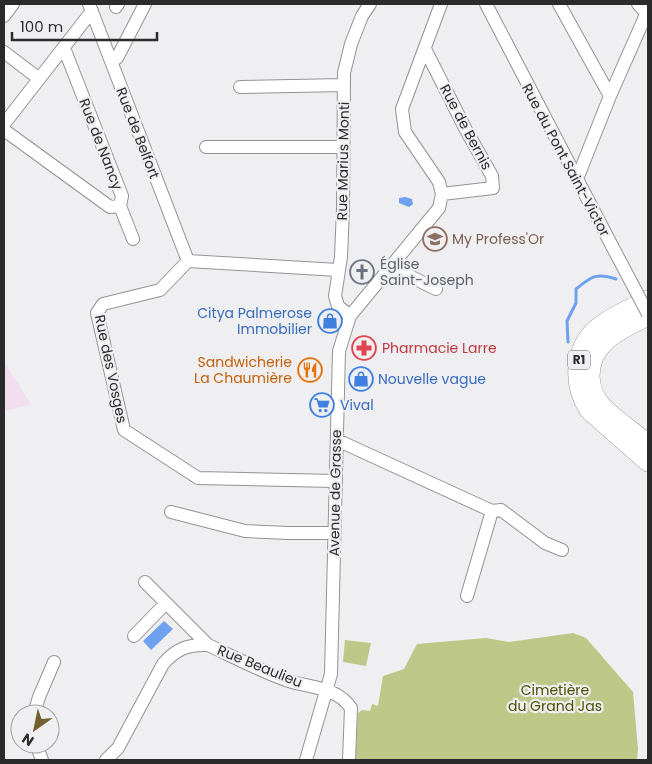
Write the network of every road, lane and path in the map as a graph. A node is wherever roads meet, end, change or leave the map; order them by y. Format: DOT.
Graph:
graph roads {
  1 [pos="13,4"];
  2 [pos="145,4"];
  3 [pos="370,4"];
  4 [pos="441,4"];
  5 [pos="486,4"];
  6 [pos="559,4"];
  7 [pos="638,4"];
  8 [pos="91,7"];
  9 [pos="647,12"];
  10 [pos="4,16"];
  11 [pos="64,48"];
  12 [pos="425,49"];
  13 [pos="4,52"];
  14 [pos="111,61"];
  15 [pos="38,78"];
  16 [pos="344,85"];
  17 [pos="240,86"];
  18 [pos="610,96"];
  19 [pos="4,124"];
  20 [pos="4,130"];
  21 [pos="342,147"];
  22 [pos="206,148"];
  23 [pos="577,179"];
  24 [pos="442,194"];
  25 [pos="120,206"];
  26 [pos="133,239"];
  27 [pos="188,261"];
  28 [pos="391,267"];
  29 [pos="338,270"];
  30 [pos="436,289"];
  31 [pos="648,300"];
  32 [pos="648,315"];
  33 [pos="350,316"];
  34 [pos="336,440"];
  35 [pos="648,444"];
  36 [pos="648,462"];
  37 [pos="335,481"];
  38 [pos="492,511"];
  39 [pos="171,512"];
  40 [pos="334,532"];
  41 [pos="562,550"];
  42 [pos="145,582"];
  43 [pos="467,596"];
  44 [pos="166,603"];
  45 [pos="134,636"];
  46 [pos="208,645"];
  47 [pos="54,662"];
  48 [pos="326,690"];
  49 [pos="37,704"];
  50 [pos="106,760"];
  51 [pos="306,760"];
  52 [pos="349,760"];
  1 -- 10 [label="street"];
  2 -- 14 [label="street"];
  3 -- 16 [label="street, Rue Marius Monti"];
  4 -- 12 [label="street"];
  5 -- 23 [label="street, Rue du Pont Saint-Victor"];
  6 -- 18 [label="street"];
  7 -- 9 [label="street"];
  8 -- 11 [label="street"];
  8 -- 14 [label="street, Rue de Belfort"];
  9 -- 18 [label="street"];
  11 -- 15 [label="street"];
  11 -- 25 [label="street, Rue de Nancy"];
  12 -- 24 [label="street"];
  12 -- 24 [label="street, Rue de Bernis"];
  13 -- 15 [label="street"];
  14 -- 27 [label="street, Rue de Belfort"];
  15 -- 19 [label="street"];
  16 -- 17 [label="street"];
  16 -- 21 [label="street, Rue Marius Monti"];
  18 -- 23 [label="street"];
  20 -- 25 [label="street"];
  21 -- 22 [label="street"];
  21 -- 29 [label="street, Rue Marius Monti"];
  23 -- 32 [label="street, Rue du Pont Saint-Victor, bridge"];
  24 -- 28 [label="street, Avenue de Grasse"];
  25 -- 26 [label="street, Rue de Nancy"];
  27 -- 29 [label="street"];
  27 -- 37 [label="street, Rue des Vosges"];
  28 -- 30 [label="street"];
  28 -- 33 [label="street, Avenue de Grasse"];
  29 -- 33 [label="street, Rue Marius Monti"];
  31 -- 36 [label="highway, R1"];
  32 -- 35 [label="highway, R1"];
  33 -- 34 [label="street, Avenue de Grasse"];
  34 -- 37 [label="street, Avenue de Grasse"];
  34 -- 38 [label="street"];
  37 -- 40 [label="street, Avenue de Grasse"];
  38 -- 41 [label="street"];
  38 -- 43 [label="street"];
  39 -- 40 [label="street"];
  40 -- 48 [label="street, Avenue de Grasse"];
  42 -- 44 [label="street"];
  44 -- 45 [label="street"];
  44 -- 46 [label="street"];
  46 -- 48 [label="street, Rue Beaulieu"];
  46 -- 50 [label="street, Rue Beaulieu"];
  47 -- 49 [label="street"];
  48 -- 51 [label="street, Avenue de Grasse"];
  48 -- 52 [label="street, Rue Beaulieu"];
}
